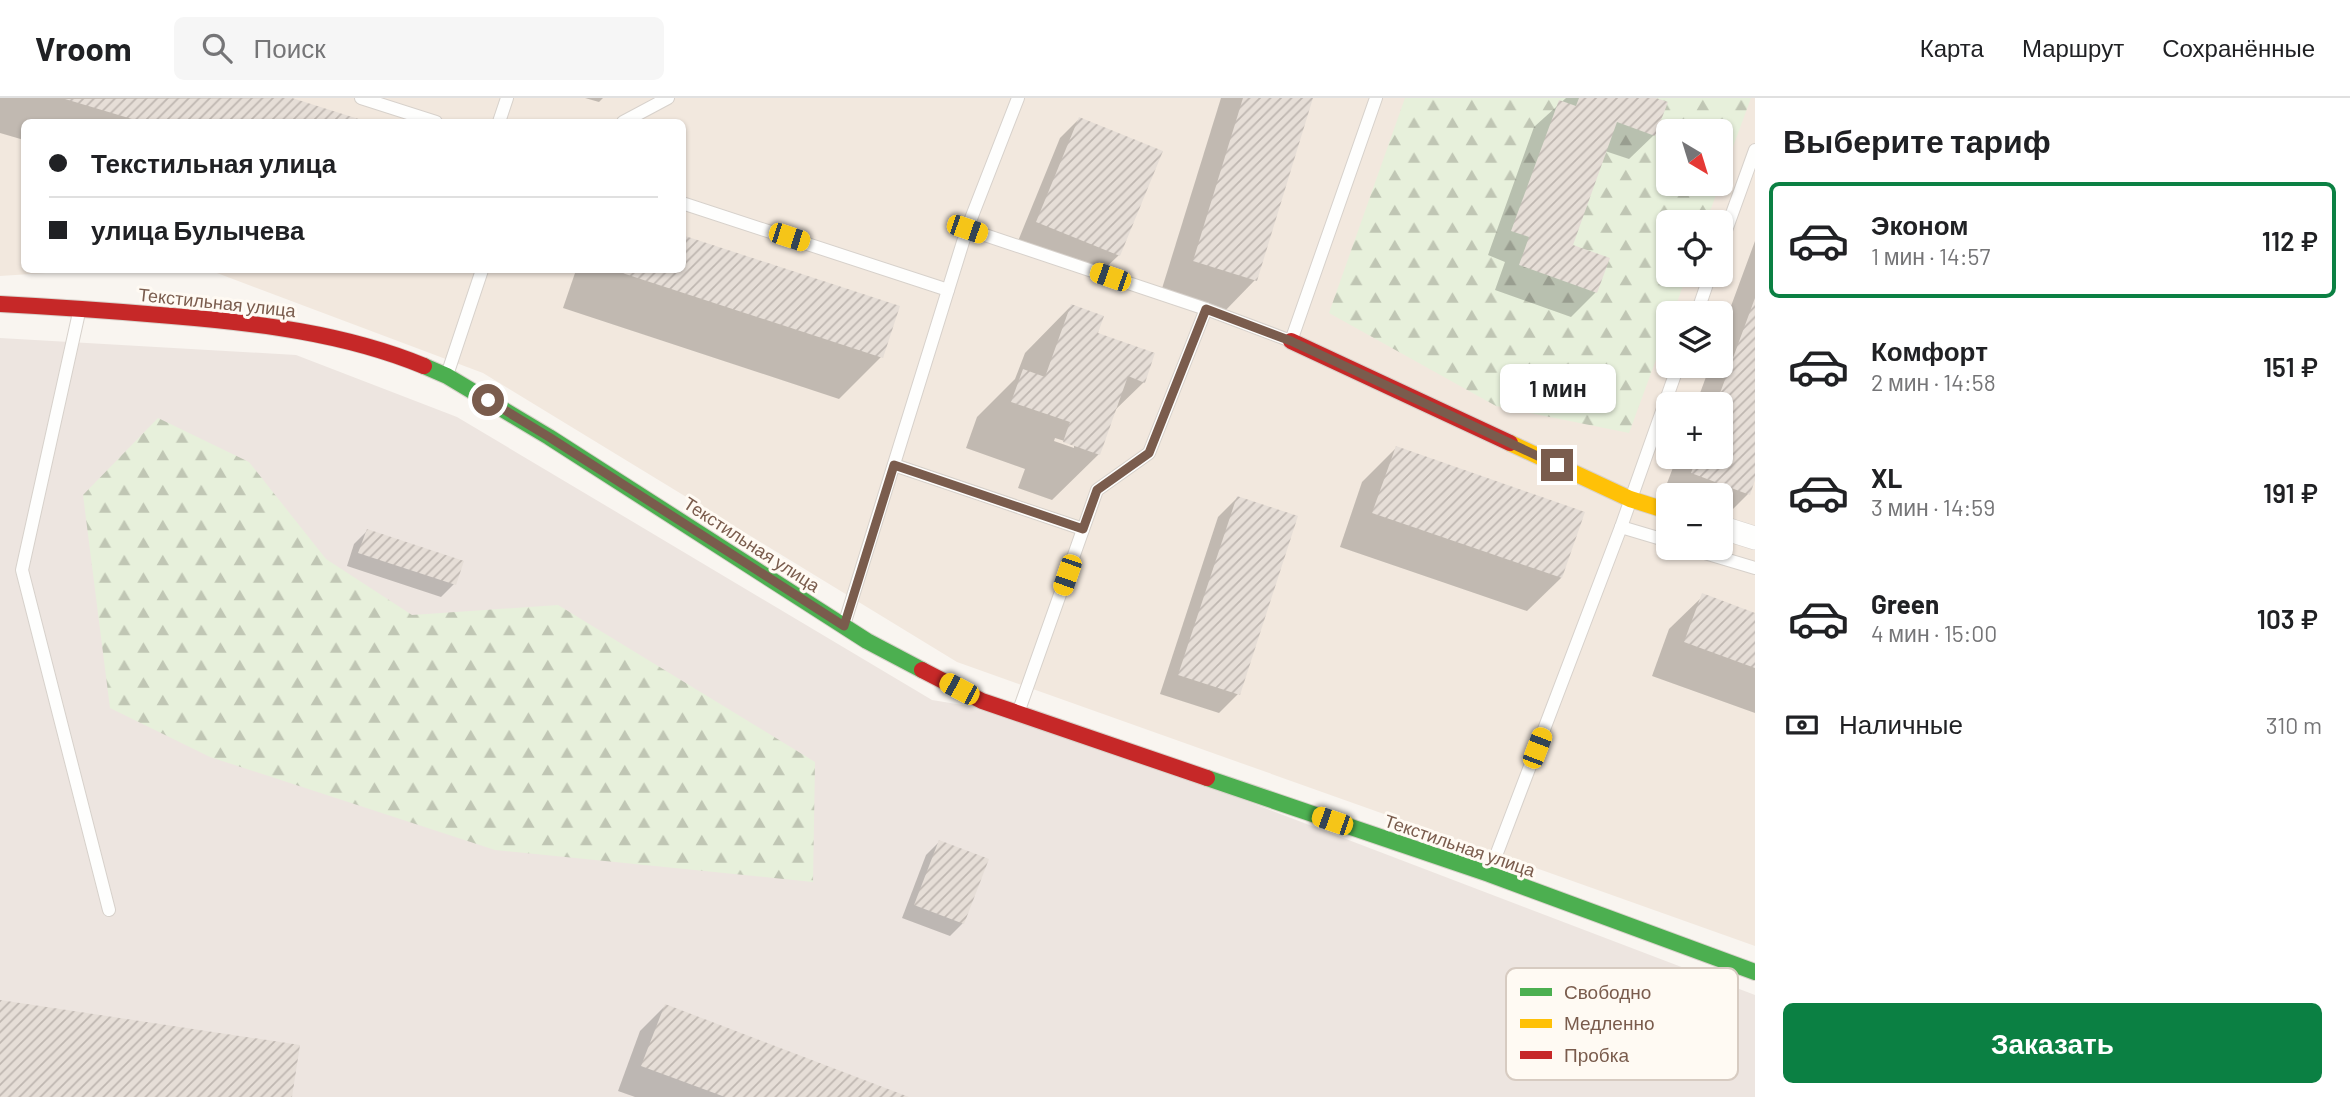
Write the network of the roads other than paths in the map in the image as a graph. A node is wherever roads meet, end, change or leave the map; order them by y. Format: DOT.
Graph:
graph roads {
  1 [pos="361,98"];
  2 [pos="507,98"];
  3 [pos="668,98"];
  4 [pos="1018,98"];
  5 [pos="1376,98"];
  6 [pos="427,119"];
  7 [pos="500,119"];
  8 [pos="629,119"];
  9 [pos="1755,150"];
  10 [pos="686,204"];
  11 [pos="1733,211"];
  12 [pos="967,229"];
  13 [pos="481,273"];
  14 [pos="948,289"];
  15 [pos="0,304"];
  16 [pos="80,308"];
  17 [pos="1206,309"];
  18 [pos="1291,341"];
  19 [pos="447,376"];
  20 [pos="1674,378"];
  21 [pos="894,465"];
  22 [pos="1630,499"];
  23 [pos="1656,507"];
  24 [pos="1620,527"];
  25 [pos="1083,529"];
  26 [pos="1733,531"];
  27 [pos="1656,538"];
  28 [pos="1755,538"];
  29 [pos="1728,560"];
  30 [pos="1755,568"];
  31 [pos="844,626"];
  32 [pos="1018,713"];
  33 [pos="1489,874"];
  34 [pos="109,910"];
  35 [pos="1755,972"];
  1 -- 6 [label="lane"];
  2 -- 7 [label="lane"];
  3 -- 8 [label="lane"];
  4 -- 12 [label="lane"];
  5 -- 18 [label="lane"];
  9 -- 11 [label="lane"];
  10 -- 14 [label="lane"];
  12 -- 14 [label="lane"];
  12 -- 17 [label="lane"];
  13 -- 19 [label="lane"];
  14 -- 21 [label="lane"];
  15 -- 16 [label="main road, Текстильная улица"];
  16 -- 19 [label="main road, Текстильная улица"];
  16 -- 34 [label="lane"];
  17 -- 18 [label="lane"];
  17 -- 25 [label="lane"];
  18 -- 22 [label="main road"];
  19 -- 31 [label="main road, Текстильная улица"];
  20 -- 22 [label="lane"];
  21 -- 25 [label="lane"];
  21 -- 31 [label="lane"];
  22 -- 23 [label="main road"];
  22 -- 24 [label="lane"];
  24 -- 27 [label="lane"];
  24 -- 33 [label="lane"];
  25 -- 32 [label="lane"];
  26 -- 28 [label="street"];
  29 -- 30 [label="lane"];
  31 -- 32 [label="main road, Текстильная улица"];
  32 -- 33 [label="main road, Текстильная улица"];
  33 -- 35 [label="main road, Текстильная улица"];
}
